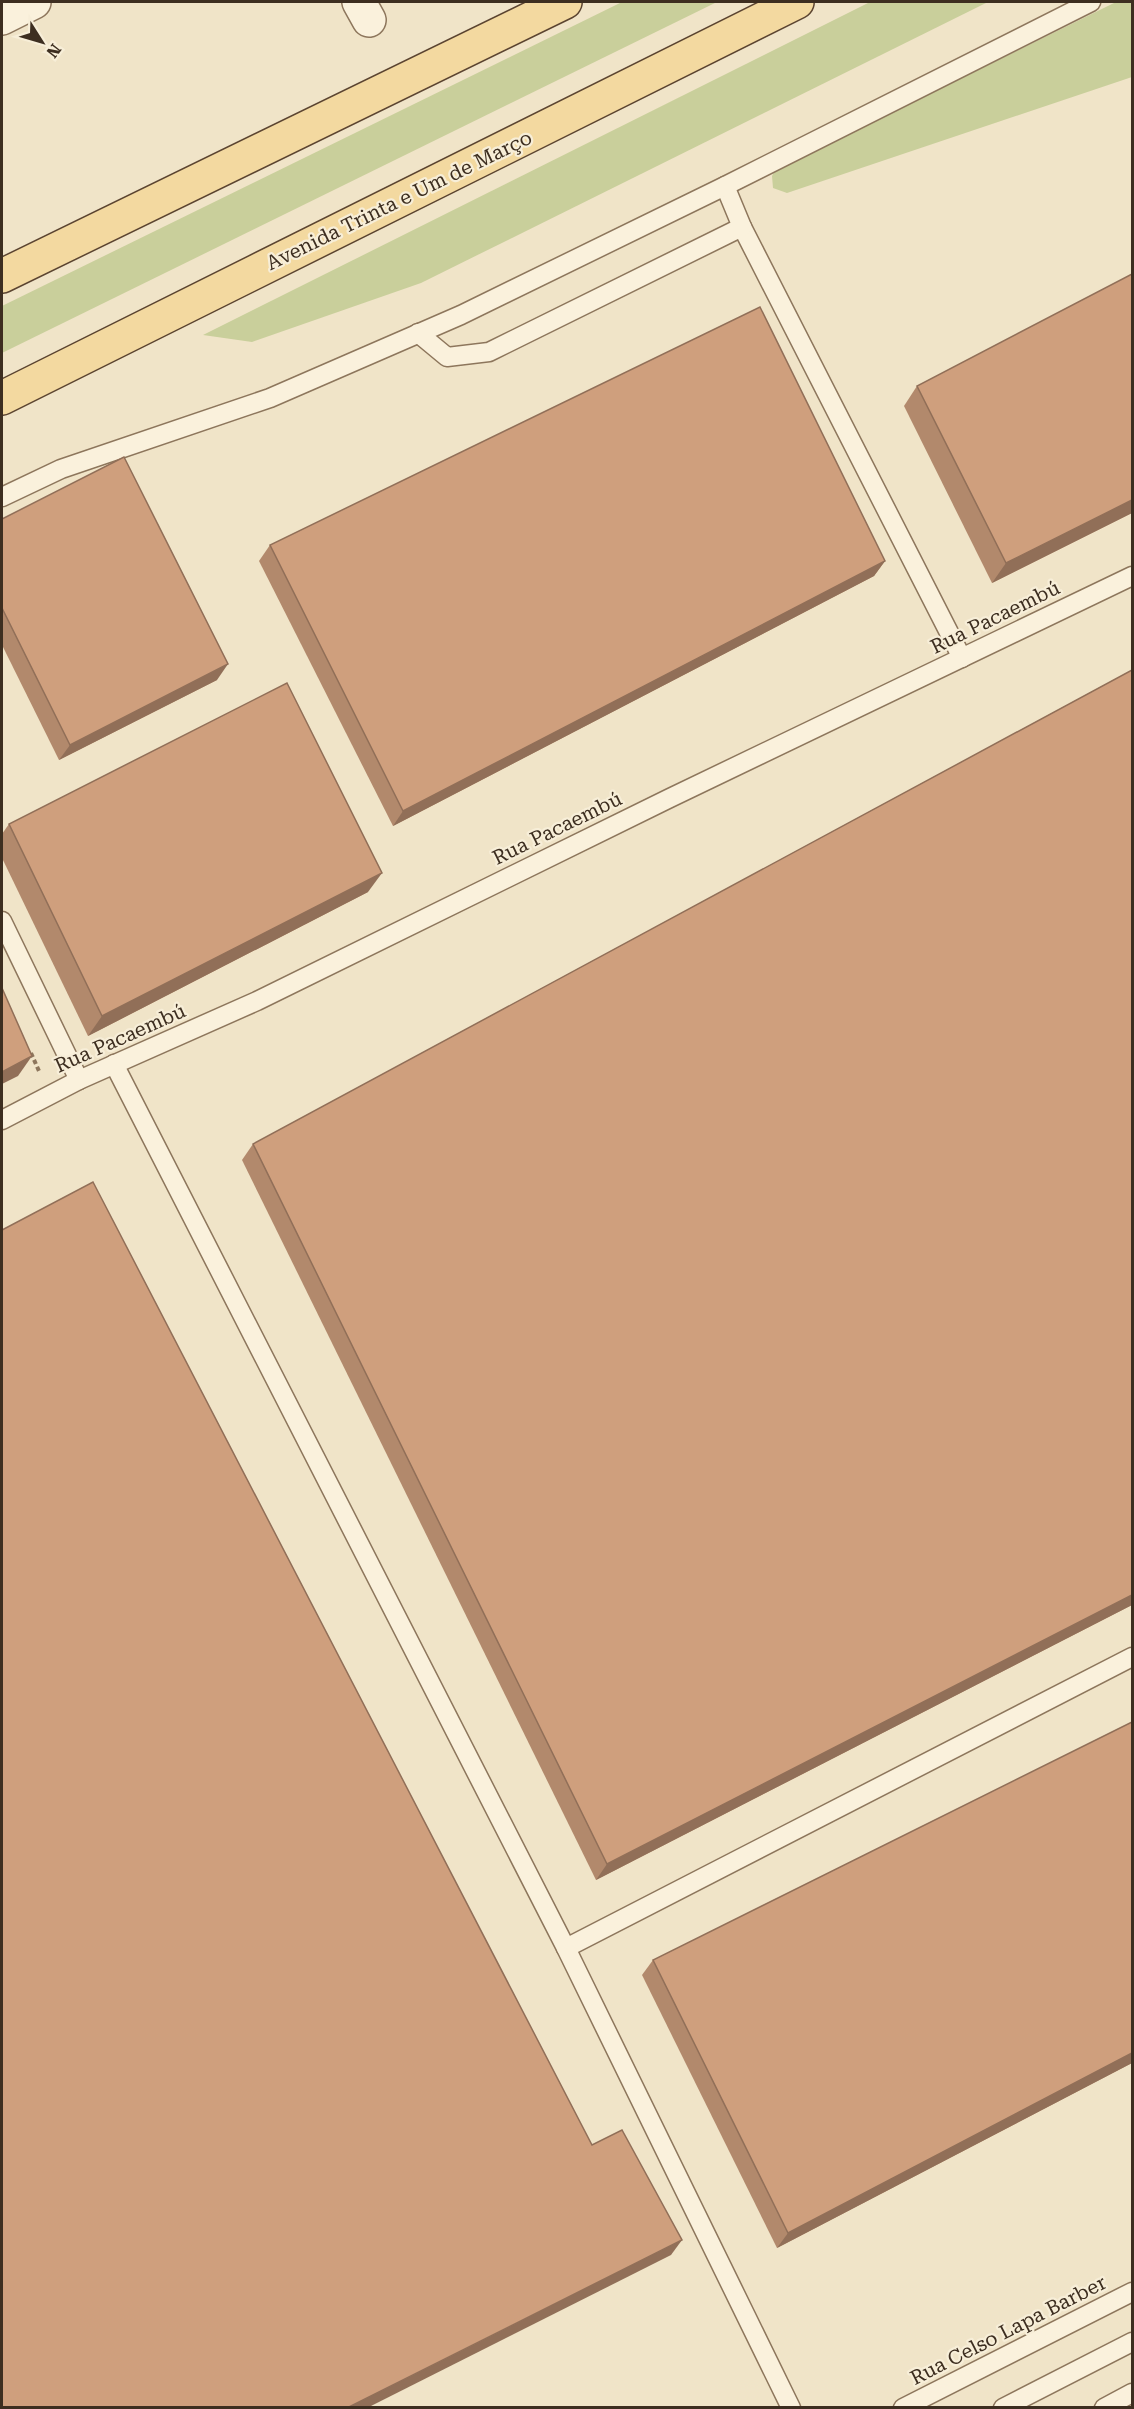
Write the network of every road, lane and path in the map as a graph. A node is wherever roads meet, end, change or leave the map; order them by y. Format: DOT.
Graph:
graph roads {
  1 [pos="34,2"];
  2 [pos="566,2"];
  3 [pos="797,2"];
  4 [pos="1090,2"];
  5 [pos="2,18"];
  6 [pos="725,186"];
  7 [pos="742,227"];
  8 [pos="2,276"];
  9 [pos="418,333"];
  10 [pos="2,398"];
  11 [pos="2,497"];
  12 [pos="1132,576"];
  13 [pos="962,658"];
  14 [pos="2,921"];
  15 [pos="26,1042"];
  16 [pos="114,1064"];
  17 [pos="80,1080"];
  18 [pos="50,1095"];
  19 [pos="2,1120"];
  20 [pos="1132,1657"];
  21 [pos="566,1948"];
  22 [pos="1132,2292"];
  23 [pos="1132,2342"];
  24 [pos="1132,2393"];
  25 [pos="791,2408"];
  26 [pos="903,2408"];
  27 [pos="1004,2408"];
  28 [pos="1104,2408"];
  1 -- 5 [label="street"];
  2 -- 8 [label="main road"];
  3 -- 10 [label="main road, Avenida Trinta e Um de Março"];
  4 -- 6 [label="lane"];
  6 -- 7 [label="lane"];
  6 -- 9 [label="lane"];
  7 -- 9 [label="lane"];
  7 -- 13 [label="lane"];
  9 -- 11 [label="lane"];
  12 -- 13 [label="lane, Rua Pacaembú"];
  13 -- 16 [label="lane, Rua Pacaembú"];
  14 -- 17 [label="lane"];
  15 -- 18 [label="path"];
  16 -- 17 [label="lane, Rua Pacaembú"];
  16 -- 21 [label="lane"];
  17 -- 18 [label="lane, Rua Pacaembú"];
  18 -- 19 [label="lane, Rua Pacaembú"];
  20 -- 21 [label="lane"];
  21 -- 25 [label="lane"];
  22 -- 26 [label="lane, Rua Celso Lapa Barber"];
  23 -- 27 [label="lane"];
  24 -- 28 [label="lane"];
}
